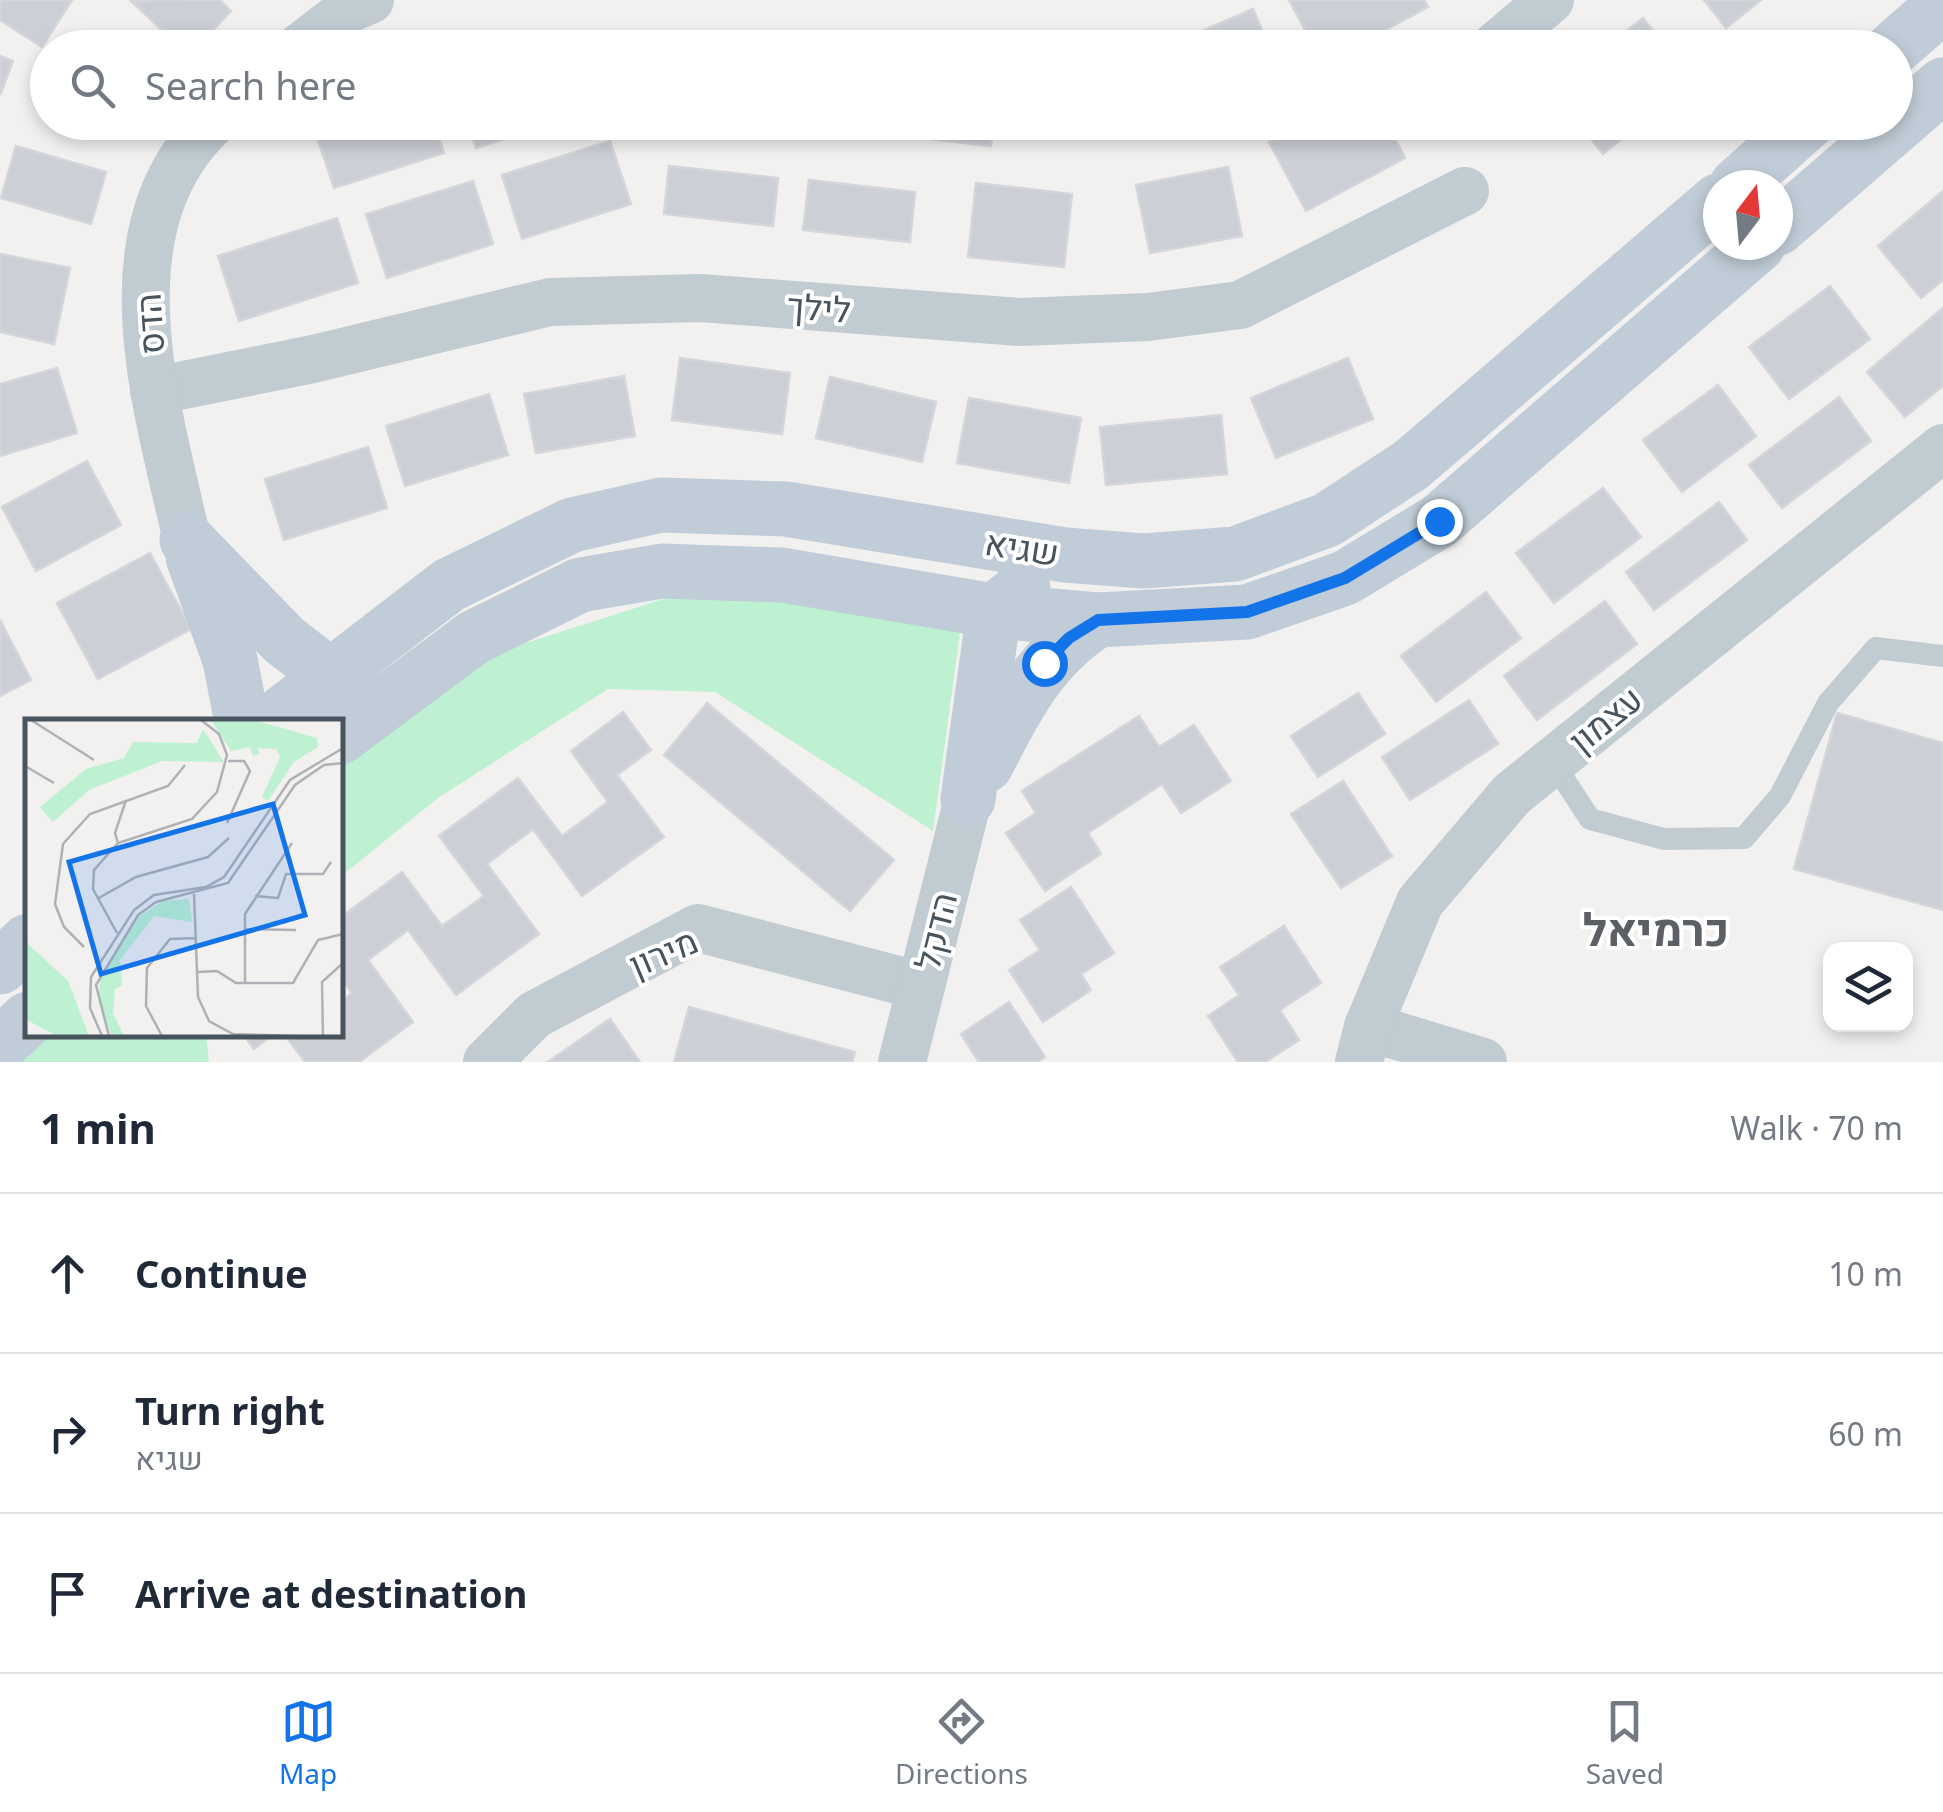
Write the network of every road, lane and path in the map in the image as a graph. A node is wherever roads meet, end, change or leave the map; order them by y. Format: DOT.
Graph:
graph roads {
  1 [pos="370,0"];
  2 [pos="1550,0"];
  3 [pos="1943,5"];
  4 [pos="322,30"];
  5 [pos="1514,30"];
  6 [pos="1913,31"];
  7 [pos="1943,85"];
  8 [pos="1913,111"];
  9 [pos="201,140"];
  10 [pos="1787,140"];
  11 [pos="1880,140"];
  12 [pos="1753,170"];
  13 [pos="1465,190"];
  14 [pos="1703,214"];
  15 [pos="1793,215"];
  16 [pos="1741,260"];
  17 [pos="154,391"];
  18 [pos="1943,448"];
  19 [pos="187,540"];
  20 [pos="1065,555"];
  21 [pos="994,611"];
  22 [pos="1098,620"];
  23 [pos="1943,656"];
  24 [pos="329,699"];
  25 [pos="241,719"];
  26 [pos="279,719"];
  27 [pos="342,736"];
  28 [pos="1552,761"];
  29 [pos="968,800"];
  30 [pos="25,944"];
  31 [pos="0,968"];
  32 [pos="921,986"];
  33 [pos="25,1021"];
  34 [pos="1363,1044"];
  35 [pos="0,1045"];
  36 [pos="487,1062"];
  37 [pos="902,1062"];
  38 [pos="1483,1062"];
  1 -- 4 [label="street"];
  2 -- 5 [label="street"];
  3 -- 6 [label="street"];
  7 -- 8 [label="street"];
  9 -- 17 [label="street, הדס"];
  10 -- 12 [label="street"];
  11 -- 15 [label="street"];
  13 -- 17 [label="street, לילך"];
  14 -- 20 [label="street, שגיא"];
  16 -- 22 [label="street, שגיא"];
  17 -- 19 [label="street, הדס"];
  18 -- 28 [label="street, עצמון"];
  19 -- 24 [label="street"];
  19 -- 25 [label="street"];
  20 -- 21 [label="street"];
  20 -- 24 [label="street, שגיא"];
  21 -- 22 [label="street, שגיא"];
  21 -- 27 [label="street, שגיא"];
  21 -- 29 [label="street"];
  22 -- 29 [label="street"];
  23 -- 28 [label="lane"];
  24 -- 26 [label="street, שגיא"];
  28 -- 34 [label="street, עצמון"];
  29 -- 32 [label="street, הדקל"];
  30 -- 31 [label="street"];
  32 -- 36 [label="street, מירון"];
  32 -- 37 [label="street, הדקל"];
  33 -- 35 [label="street"];
  34 -- 38 [label="street"];
}
